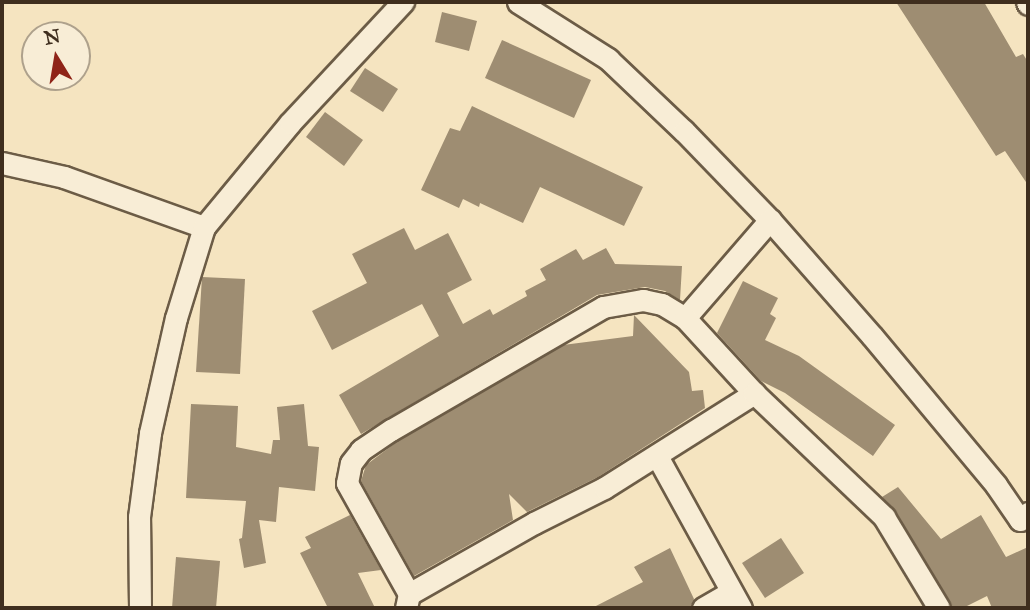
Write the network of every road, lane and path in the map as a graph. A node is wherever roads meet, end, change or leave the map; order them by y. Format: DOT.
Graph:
graph roads {
  1 [pos="403,2"];
  2 [pos="518,2"];
  3 [pos="2,163"];
  4 [pos="770,220"];
  5 [pos="204,227"];
  6 [pos="685,318"];
  7 [pos="754,393"];
  8 [pos="657,456"];
  9 [pos="1025,524"];
  10 [pos="736,600"];
  11 [pos="407,601"];
  12 [pos="141,608"];
  13 [pos="703,608"];
  14 [pos="939,608"];
  1 -- 5 [label="street"];
  2 -- 4 [label="street"];
  3 -- 5 [label="street"];
  4 -- 6 [label="street"];
  4 -- 9 [label="street"];
  5 -- 12 [label="street"];
  6 -- 7 [label="street"];
  6 -- 11 [label="street"];
  7 -- 8 [label="street"];
  7 -- 14 [label="street"];
  8 -- 10 [label="street"];
  8 -- 11 [label="street"];
  10 -- 13 [label="street"];
}
